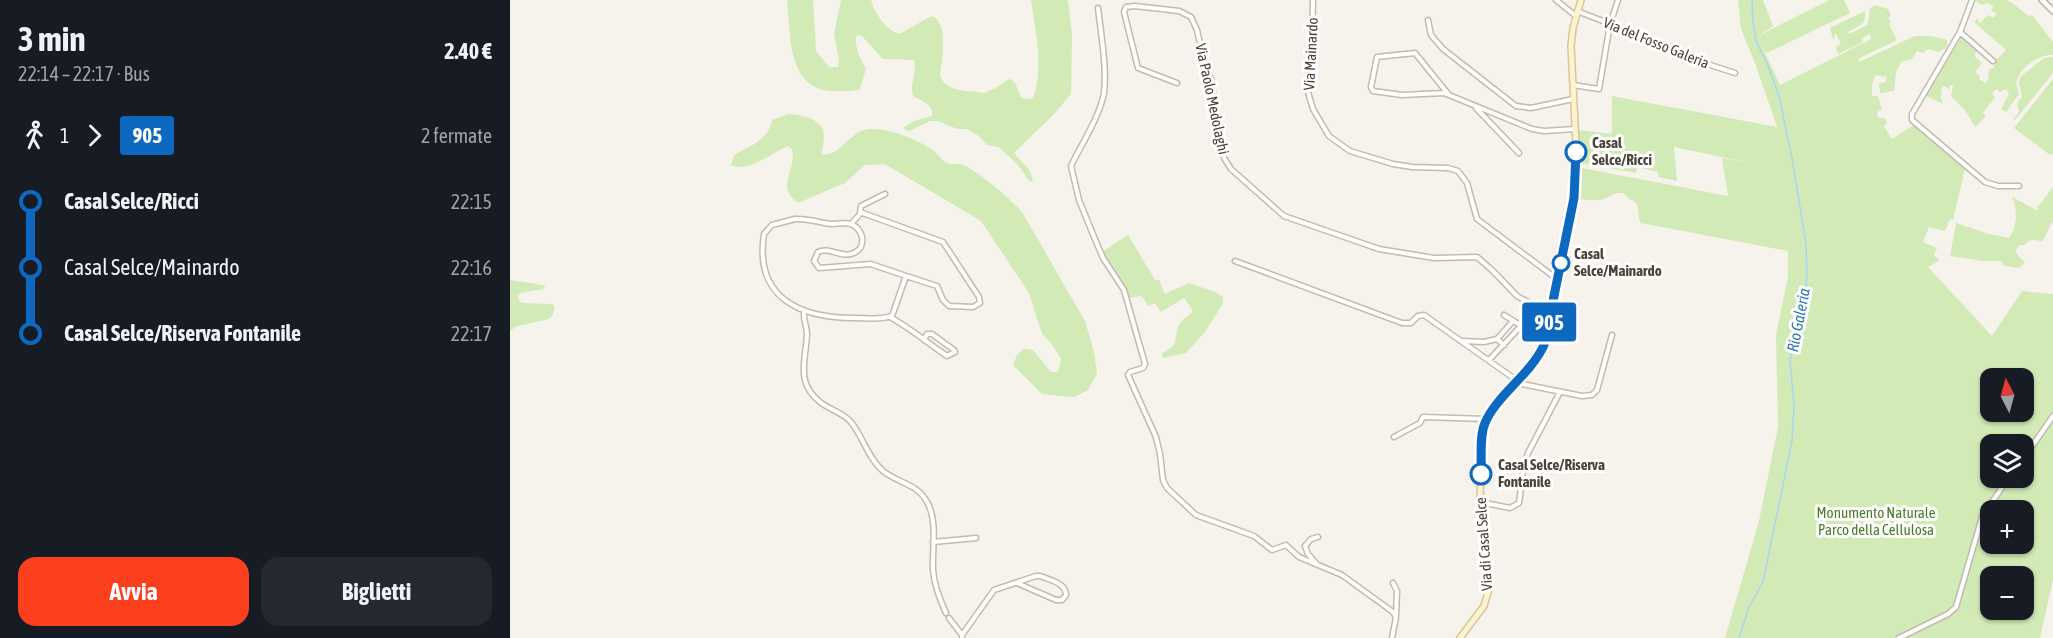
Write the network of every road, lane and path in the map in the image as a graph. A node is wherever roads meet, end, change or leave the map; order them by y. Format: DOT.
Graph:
graph roads {
  1 [pos="1313,0"];
  2 [pos="1556,0"];
  3 [pos="1581,0"];
  4 [pos="1618,0"];
  5 [pos="1972,0"];
  6 [pos="2042,0"];
  7 [pos="1098,8"];
  8 [pos="2053,11"];
  9 [pos="1577,13"];
  10 [pos="1428,20"];
  11 [pos="1610,24"];
  12 [pos="1960,32"];
  13 [pos="1993,62"];
  14 [pos="1735,73"];
  15 [pos="1178,83"];
  16 [pos="1572,84"];
  17 [pos="1449,95"];
  18 [pos="1573,99"];
  19 [pos="1474,106"];
  20 [pos="1575,129"];
  21 [pos="1519,153"];
  22 [pos="2019,186"];
  23 [pos="885,194"];
  24 [pos="861,213"];
  25 [pos="851,224"];
  26 [pos="1235,261"];
  27 [pos="906,276"];
  28 [pos="1558,279"];
  29 [pos="804,312"];
  30 [pos="1551,314"];
  31 [pos="1504,315"];
  32 [pos="889,317"];
  33 [pos="1513,321"];
  34 [pos="1612,335"];
  35 [pos="1497,339"];
  36 [pos="924,340"];
  37 [pos="1462,341"];
  38 [pos="1504,345"];
  39 [pos="1489,360"];
  40 [pos="1517,381"];
  41 [pos="1560,392"];
  42 [pos="2053,416"];
  43 [pos="1487,419"];
  44 [pos="1394,437"];
  45 [pos="2034,444"];
  46 [pos="2002,488"];
  47 [pos="1480,502"];
  48 [pos="1318,537"];
  49 [pos="975,538"];
  50 [pos="933,542"];
  51 [pos="1319,566"];
  52 [pos="1017,583"];
  53 [pos="1393,583"];
  54 [pos="1396,617"];
  55 [pos="962,636"];
  56 [pos="1391,638"];
  57 [pos="1458,638"];
  58 [pos="1899,638"];
  1 -- 28 [label="street, Via Mainardo"];
  2 -- 9 [label="street, Via del Fosso Galeria"];
  3 -- 9 [label="main road, Via di Casal Selce"];
  4 -- 11 [label="street"];
  5 -- 12 [label="street"];
  6 -- 8 [label="street"];
  7 -- 51 [label="street"];
  9 -- 11 [label="street, Via del Fosso Galeria"];
  9 -- 16 [label="main road, Via di Casal Selce"];
  10 -- 18 [label="street"];
  11 -- 14 [label="street, Via del Fosso Galeria"];
  11 -- 16 [label="street"];
  12 -- 13 [label="street"];
  12 -- 22 [label="street"];
  15 -- 30 [label="street, Via Paolo Medolaghi"];
  16 -- 18 [label="main road, Via di Casal Selce"];
  17 -- 17 [label="street"];
  17 -- 19 [label="street"];
  18 -- 20 [label="main road, Via di Casal Selce"];
  19 -- 20 [label="street"];
  19 -- 21 [label="street"];
  20 -- 28 [label="main road, Via di Casal Selce"];
  23 -- 24 [label="street"];
  24 -- 25 [label="street"];
  24 -- 27 [label="street"];
  25 -- 27 [label="street"];
  25 -- 29 [label="street"];
  26 -- 37 [label="street"];
  27 -- 32 [label="street"];
  28 -- 30 [label="main road, Via di Casal Selce"];
  29 -- 32 [label="street"];
  29 -- 50 [label="street"];
  30 -- 40 [label="main road, Via di Casal Selce"];
  31 -- 33 [label="street"];
  32 -- 36 [label="street"];
  33 -- 35 [label="street"];
  33 -- 38 [label="street"];
  34 -- 41 [label="street"];
  35 -- 37 [label="street"];
  35 -- 38 [label="street"];
  36 -- 36 [label="street"];
  37 -- 39 [label="street"];
  38 -- 39 [label="street"];
  39 -- 40 [label="street"];
  40 -- 41 [label="street"];
  40 -- 43 [label="main road, Via di Casal Selce"];
  41 -- 47 [label="street"];
  42 -- 45 [label="street"];
  43 -- 44 [label="street"];
  43 -- 47 [label="main road, Via di Casal Selce"];
  46 -- 58 [label="street"];
  47 -- 57 [label="main road, Via di Casal Selce"];
  48 -- 51 [label="street"];
  49 -- 50 [label="street"];
  50 -- 55 [label="street"];
  51 -- 54 [label="street"];
  52 -- 52 [label="street"];
  52 -- 55 [label="street"];
  53 -- 54 [label="street"];
  54 -- 56 [label="street"];
}
